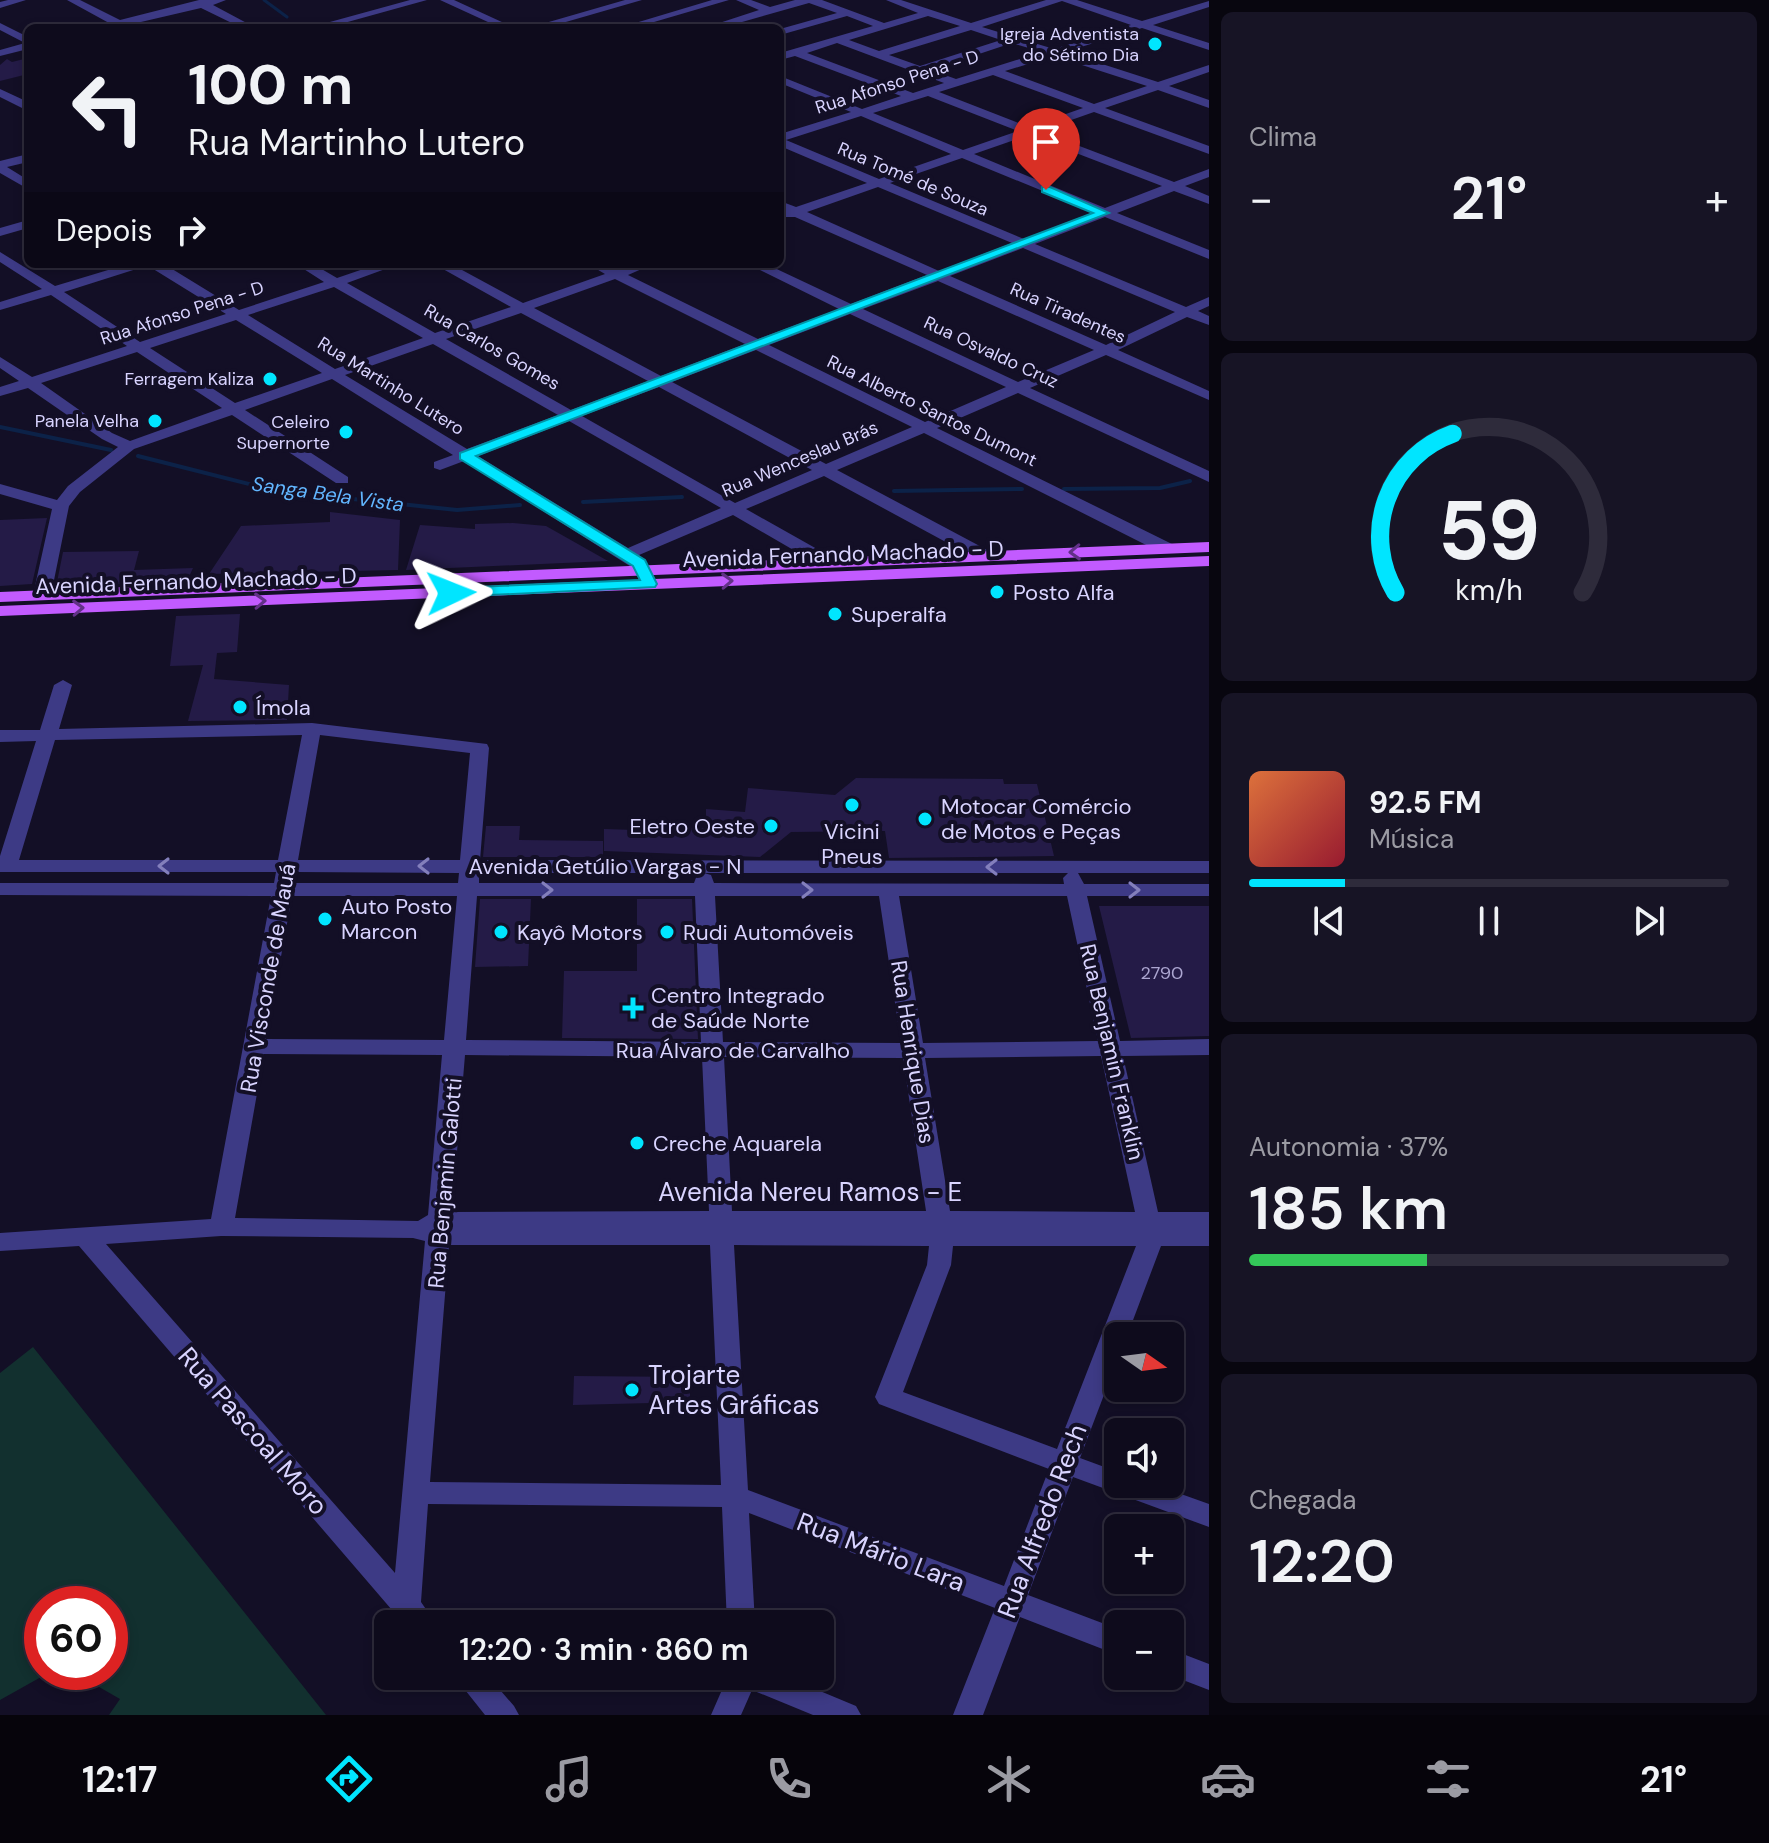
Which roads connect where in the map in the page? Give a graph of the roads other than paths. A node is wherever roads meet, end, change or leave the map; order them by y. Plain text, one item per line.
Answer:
1 (21, 0) edge
2 (72, 0) edge
3 (221, 0) edge
4 (422, 0) edge
5 (445, 0) edge
6 (637, 0) edge
7 (724, 0) edge
8 (741, 0) edge
9 (810, 0) edge
10 (1057, 0) edge
11 (1066, 0) edge
12 (1200, 0) edge
13 (901, 1) edge
14 (198, 2) edge
15 (1209, 3) edge
16 (0, 5) edge
17 (603, 9) junction
18 (770, 11) junction
19 (847, 13) junction
20 (928, 13) junction
21 (118, 24) edge
22 (128, 24) edge
23 (243, 24) edge
24 (329, 24) edge
25 (501, 24) edge
26 (548, 24) edge
27 (637, 24) edge
28 (648, 24) edge
29 (734, 24) edge
30 (976, 25) junction
31 (1141, 25) junction
32 (0, 26) edge
33 (884, 26) junction
34 (784, 31) edge
35 (838, 40) junction
36 (1011, 40) junction
37 (24, 41) edge
38 (24, 44) edge
39 (1209, 47) edge
40 (784, 48) edge
41 (796, 52) junction
42 (1057, 52) junction
43 (0, 53) edge
44 (878, 55) junction
45 (784, 56) edge
46 (1209, 68) edge
47 (920, 70) junction
48 (990, 70) junction
49 (784, 81) edge
50 (952, 82) junction
51 (1157, 85) junction
52 (926, 91) junction
53 (0, 92) edge
54 (911, 96) junction
55 (24, 103) edge
56 (24, 103) edge
57 (1209, 104) edge
58 (0, 106) edge
59 (1095, 108) junction
60 (859, 113) junction
61 (1030, 131) junction
62 (784, 139) edge
63 (784, 142) edge
64 (1209, 150) edge
65 (961, 155) junction
66 (24, 159) edge
67 (0, 166) edge
68 (1209, 173) edge
69 (24, 182) edge
70 (878, 183) junction
71 (1173, 186) junction
72 (1209, 200) edge
73 (784, 207) edge
74 (796, 212) junction
75 (1103, 213) junction
76 (784, 216) edge
77 (24, 225) edge
78 (0, 232) edge
79 (1021, 244) junction
80 (1209, 255) edge
81 (0, 256) edge
82 (129, 268) edge
83 (162, 268) edge
84 (311, 268) edge
85 (380, 268) edge
86 (448, 268) edge
87 (603, 268) edge
88 (634, 268) edge
89 (764, 268) edge
90 (616, 274) junction
91 (939, 275) junction
92 (337, 282) junction
93 (53, 290) junction
94 (1209, 301) edge
95 (0, 306) edge
96 (521, 307) junction
97 (851, 309) junction
98 (1187, 311) junction
99 (237, 314) junction
100 (1209, 321) edge
101 (434, 337) junction
102 (756, 345) junction
103 (137, 347) junction
104 (1106, 350) junction
105 (0, 361) edge
106 (331, 373) junction
107 (29, 382) junction
108 (659, 382) junction
109 (1019, 388) junction
110 (0, 392) edge
111 (1209, 396) edge
112 (229, 408) junction
113 (571, 415) junction
114 (922, 429) junction
115 (129, 446) junction
116 (465, 456) junction
117 (440, 465) dead end
118 (1204, 470) edge
119 (824, 471) junction
120 (342, 480) dead end
121 (0, 489) edge
122 (61, 506) junction
123 (734, 509) junction
124 (1209, 547) edge
125 (1166, 548) junction
126 (626, 555) junction
127 (985, 556) junction
128 (918, 559) junction
129 (1209, 561) edge
130 (827, 562) junction
131 (871, 575) junction
132 (647, 577) junction
133 (452, 585) junction
134 (0, 597) edge
135 (41, 602) junction
136 (0, 611) edge
137 (63, 685) dead end
138 (312, 729) junction
139 (0, 736) edge
140 (47, 736) junction
141 (3, 866) edge
142 (288, 866) junction
143 (470, 867) junction
144 (1070, 867) junction
145 (1209, 867) edge
146 (704, 878) junction
147 (0, 889) edge
148 (284, 889) junction
149 (469, 890) junction
150 (888, 890) junction
151 (1076, 890) junction
152 (1209, 890) edge
153 (257, 1046) junction
154 (1209, 1047) edge
155 (1110, 1048) junction
156 (456, 1049) junction
157 (712, 1050) junction
158 (913, 1051) junction
159 (1209, 1221) edge
160 (221, 1227) junction
161 (441, 1228) junction
162 (720, 1228) junction
163 (940, 1229) junction
164 (1150, 1229) junction
165 (86, 1237) junction
166 (1209, 1237) edge
167 (0, 1242) edge
168 (1063, 1462) junction
169 (1104, 1477) edge
170 (416, 1493) junction
171 (734, 1496) junction
172 (1160, 1498) edge
173 (1209, 1516) edge
174 (1011, 1601) junction
175 (410, 1610) edge
176 (414, 1610) edge
177 (740, 1610) edge
178 (1104, 1637) edge
179 (1184, 1667) edge
180 (1209, 1677) edge
181 (482, 1690) edge
182 (737, 1690) edge
183 (785, 1690) edge
184 (504, 1715) edge
185 (726, 1715) edge
186 (846, 1715) edge
187 (968, 1715) edge

1 - 16 street
2 - 21 street
3 - 14 street
4 - 24 street
5 - 25 street
6 - 17 street
7 - 28 street
8 - 18 street
9 - 18 street
9 - 19 street
10 - 30 street
11 - 31 street
12 - 15 street
13 - 20 street
13 - 30 street
14 - 22 street
14 - 23 street
15 - 31 street, Rua Afonso Pena - D
17 - 26 street
17 - 27 street
18 - 29 street
19 - 33 street
19 - 34 street
20 - 30 street
20 - 33 street
30 - 36 street
30 - 42 street
30 - 44 street
31 - 39 street
31 - 42 street, Rua Afonso Pena - D
32 - 37 street
33 - 35 street
35 - 41 street
35 - 44 street
36 - 42 street
36 - 47 street
38 - 43 street
40 - 41 street
41 - 45 street
41 - 54 street
42 - 48 street, Rua Afonso Pena - D
42 - 51 street
44 - 47 street
46 - 51 street
47 - 50 street
48 - 50 street, Rua Afonso Pena - D
48 - 59 street
49 - 60 street
50 - 52 street, Rua Afonso Pena - D
51 - 57 street
51 - 59 street
52 - 54 street, Rua Afonso Pena - D
52 - 61 street
53 - 55 street
54 - 60 street, Rua Afonso Pena - D
56 - 58 street
59 - 61 street
59 - 64 street
60 - 62 street, Rua Afonso Pena - D
60 - 65 street
61 - 65 street
61 - 71 street
63 - 70 street, Rua Tomé de Souza
65 - 70 street
65 - 75 street
66 - 67 street
67 - 69 street
68 - 71 street
70 - 74 street
70 - 79 street, Rua Tomé de Souza
71 - 72 street
71 - 75 street
73 - 74 street, Rua Tiradentes
74 - 76 street
74 - 91 street, Rua Tiradentes
75 - 79 street
75 - 80 street
77 - 78 street
79 - 91 street
79 - 98 street, Rua Tomé de Souza
81 - 93 street
82 - 93 street
83 - 99 street, Rua Martinho Lutero
84 - 92 street, Rua Carlos Gomes
85 - 92 street, Rua Afonso Pena - D
86 - 96 street
87 - 90 street, Rua Alberto Santos Dumont
88 - 90 street
89 - 97 street, Rua Osvaldo Cruz
90 - 96 street
90 - 102 street, Rua Alberto Santos Dumont
91 - 97 street
91 - 104 street, Rua Tiradentes
92 - 99 street, Rua Afonso Pena - D
92 - 101 street, Rua Carlos Gomes
93 - 95 street
93 - 103 street
94 - 98 street, Rua Wenceslau Brás
96 - 101 street
96 - 108 street
97 - 102 street
97 - 109 street, Rua Osvaldo Cruz
98 - 100 street, Rua Tomé de Souza
98 - 104 street, Rua Wenceslau Brás
99 - 103 street, Rua Afonso Pena - D
99 - 106 street, Rua Martinho Lutero
101 - 106 street
101 - 113 street, Rua Carlos Gomes
102 - 108 street
102 - 114 street, Rua Alberto Santos Dumont
103 - 107 street, Rua Afonso Pena - D
103 - 112 street
104 - 109 street, Rua Wenceslau Brás
104 - 111 street, Rua Tiradentes
105 - 107 street
106 - 112 street
106 - 116 street, Rua Martinho Lutero
107 - 110 street, Rua Afonso Pena - D
107 - 115 street
108 - 113 street
108 - 119 street
109 - 114 street, Rua Wenceslau Brás
109 - 118 street, Rua Osvaldo Cruz
112 - 115 street
112 - 120 street
113 - 116 street
113 - 123 street, Rua Carlos Gomes
114 - 119 street, Rua Wenceslau Brás
114 - 125 street, Rua Alberto Santos Dumont
115 - 122 street
116 - 117 street
116 - 126 street, Rua Martinho Lutero
119 - 123 street, Rua Wenceslau Brás
119 - 127 street
121 - 122 street
122 - 135 street
123 - 126 street, Rua Wenceslau Brás
123 - 130 street, Rua Carlos Gomes
124 - 125 main road, Avenida Fernando Machado - D
125 -> 127 main road, Avenida Fernando Machado - D
126 - 132 street, Rua Martinho Lutero
127 - 128 main road, Avenida Fernando Machado - D
128 - 130 main road, Avenida Fernando Machado - D
128 - 131 main road
129 - 131 main road, Avenida Fernando Machado - D
130 - 132 main road, Avenida Fernando Machado - D
132 -> 131 main road, Avenida Fernando Machado - D
132 - 133 main road, Avenida Fernando Machado - D
133 - 135 main road, Avenida Fernando Machado - D
135 -> 133 main road, Avenida Fernando Machado - D
134 - 135 main road, Avenida Fernando Machado - D
135 - 136 main road, Avenida Fernando Machado - D
137 - 140 street
138 - 140 street
138 - 142 street, Rua Visconde de Mauá
138 - 143 street, Rua Benjamin Galotti
139 - 140 street
140 - 141 street
142 -> 141 street, Avenida Getúlio Vargas - N
143 -> 142 street, Avenida Getúlio Vargas - N
142 - 148 street, Rua Visconde de Mauá
143 - 146 street, Avenida Getúlio Vargas - N
143 - 149 street, Rua Benjamin Galotti
144 - 145 street, Avenida Getúlio Vargas - N
144 -> 146 street, Avenida Getúlio Vargas - N
144 - 151 street, Rua Benjamin Franklin
149 -> 146 street, Avenida Getúlio Vargas - N
146 -> 150 street, Avenida Getúlio Vargas - N
146 - 157 street
147 - 148 street, Avenida Getúlio Vargas - N
148 - 149 street, Avenida Getúlio Vargas - N
148 - 153 street, Rua Visconde de Mauá
149 - 156 street, Rua Benjamin Galotti
150 - 151 street, Avenida Getúlio Vargas - N
150 - 158 street, Rua Henrique Dias
151 -> 152 street, Avenida Getúlio Vargas - N
151 - 155 street, Rua Benjamin Franklin
153 - 156 street, Rua Álvaro de Carvalho
153 - 160 street, Rua Visconde de Mauá
154 - 155 street, Rua Álvaro de Carvalho
155 - 158 street, Rua Álvaro de Carvalho
155 - 164 street, Rua Benjamin Franklin
156 - 157 street, Rua Álvaro de Carvalho
156 - 161 street, Rua Benjamin Galotti
157 - 158 street, Rua Álvaro de Carvalho
157 - 162 street
158 - 163 street, Rua Henrique Dias
159 - 164 street, Avenida Nereu Ramos - E
160 - 161 street, Avenida Nereu Ramos - E
160 - 165 street, Avenida Nereu Ramos - E
161 - 162 street, Avenida Nereu Ramos - E
161 - 170 street, Rua Benjamin Galotti
162 - 163 street, Avenida Nereu Ramos - E
162 - 171 street
163 - 164 street, Avenida Nereu Ramos - E
163 - 168 street, Rua Henrique Dias
164 - 166 street, Avenida Nereu Ramos - E
164 - 168 street, Rua Alfredo Rech
165 - 167 street, Avenida Nereu Ramos - E
165 - 175 street, Rua Pascoal Moro
168 - 169 street
168 - 174 street, Rua Alfredo Rech
170 - 171 street
170 - 176 street, Rua Benjamin Galotti
171 - 174 street, Rua Mário Lara
171 - 177 street
172 - 173 street
174 - 178 street, Rua Mário Lara
174 - 187 street, Rua Alfredo Rech
179 - 180 street
181 - 184 street
182 - 185 street
183 - 186 street

